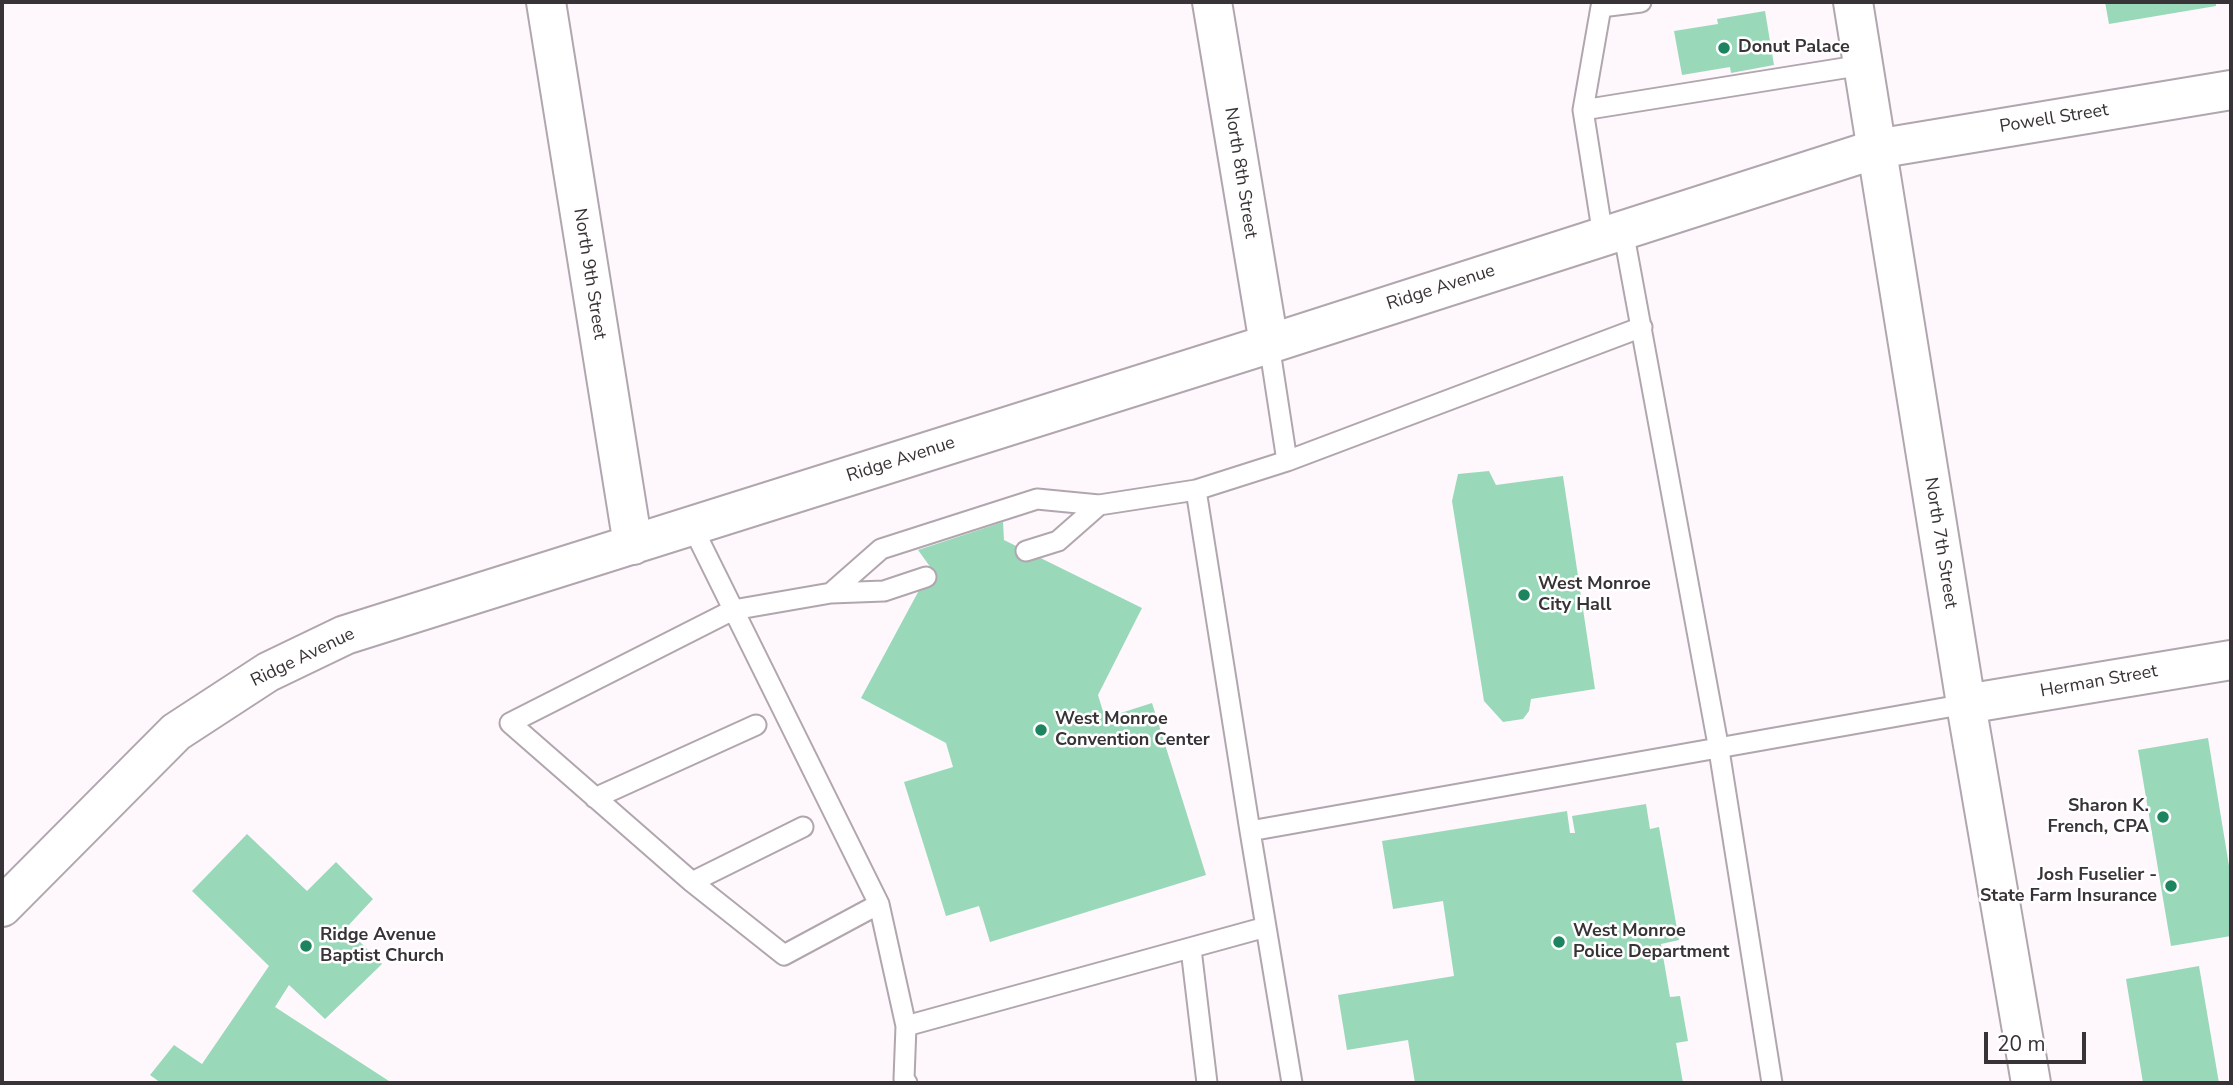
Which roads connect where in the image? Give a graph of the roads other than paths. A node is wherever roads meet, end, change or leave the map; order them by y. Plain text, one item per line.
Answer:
1 (546, 2) edge
2 (1212, 2) edge
3 (1642, 2) edge
4 (1853, 2) edge
5 (1863, 65) junction
6 (2231, 90) edge
7 (1583, 110) junction
8 (1876, 149) junction
9 (1613, 233) junction
10 (1642, 327) junction
11 (1269, 344) junction
12 (1287, 461) junction
13 (1196, 490) junction
14 (1099, 505) junction
15 (692, 526) junction
16 (633, 545) junction
17 (1026, 551) dead end
18 (926, 578) dead end
19 (831, 593) junction
20 (733, 610) junction
21 (2231, 660) edge
22 (1966, 704) junction
23 (756, 725) dead end
24 (1718, 750) junction
25 (595, 798) junction
26 (803, 827) dead end
27 (1250, 831) junction
28 (691, 882) junction
29 (880, 904) junction
30 (2, 907) edge
31 (1266, 927) junction
32 (1191, 949) junction
33 (906, 1026) junction
34 (907, 1083) edge
35 (1207, 1083) edge
36 (1292, 1083) edge
37 (1772, 1083) edge
38 (2031, 1083) edge

1 - 16 street, North 9th Street
2 - 11 street, North 8th Street
3 - 7 lane
4 - 5 street, North 7th Street
5 - 7 lane
5 - 8 street, North 7th Street
6 - 8 street, Powell Street
7 - 9 lane
8 - 9 street, Ridge Avenue
8 - 22 street, North 7th Street
9 - 10 lane
9 - 11 street, Ridge Avenue
10 - 12 lane
10 - 24 lane
11 - 12 lane
11 - 15 street, Ridge Avenue
12 - 13 lane
13 - 14 lane
13 - 27 lane
14 - 17 lane
14 - 19 lane
15 - 16 street, Ridge Avenue
15 - 20 lane
16 - 30 street, Ridge Avenue
18 - 19 lane
19 - 20 lane
20 - 25 lane
20 - 29 lane
21 - 22 street, Herman Street
22 - 24 lane
22 - 38 street, North 7th Street
23 - 25 lane
24 - 27 lane
24 - 37 lane
25 - 28 lane
26 - 28 lane
27 - 31 lane
28 - 29 lane
29 - 33 lane
31 - 32 lane
31 - 36 lane
32 - 33 lane
32 - 35 lane
33 - 34 lane

